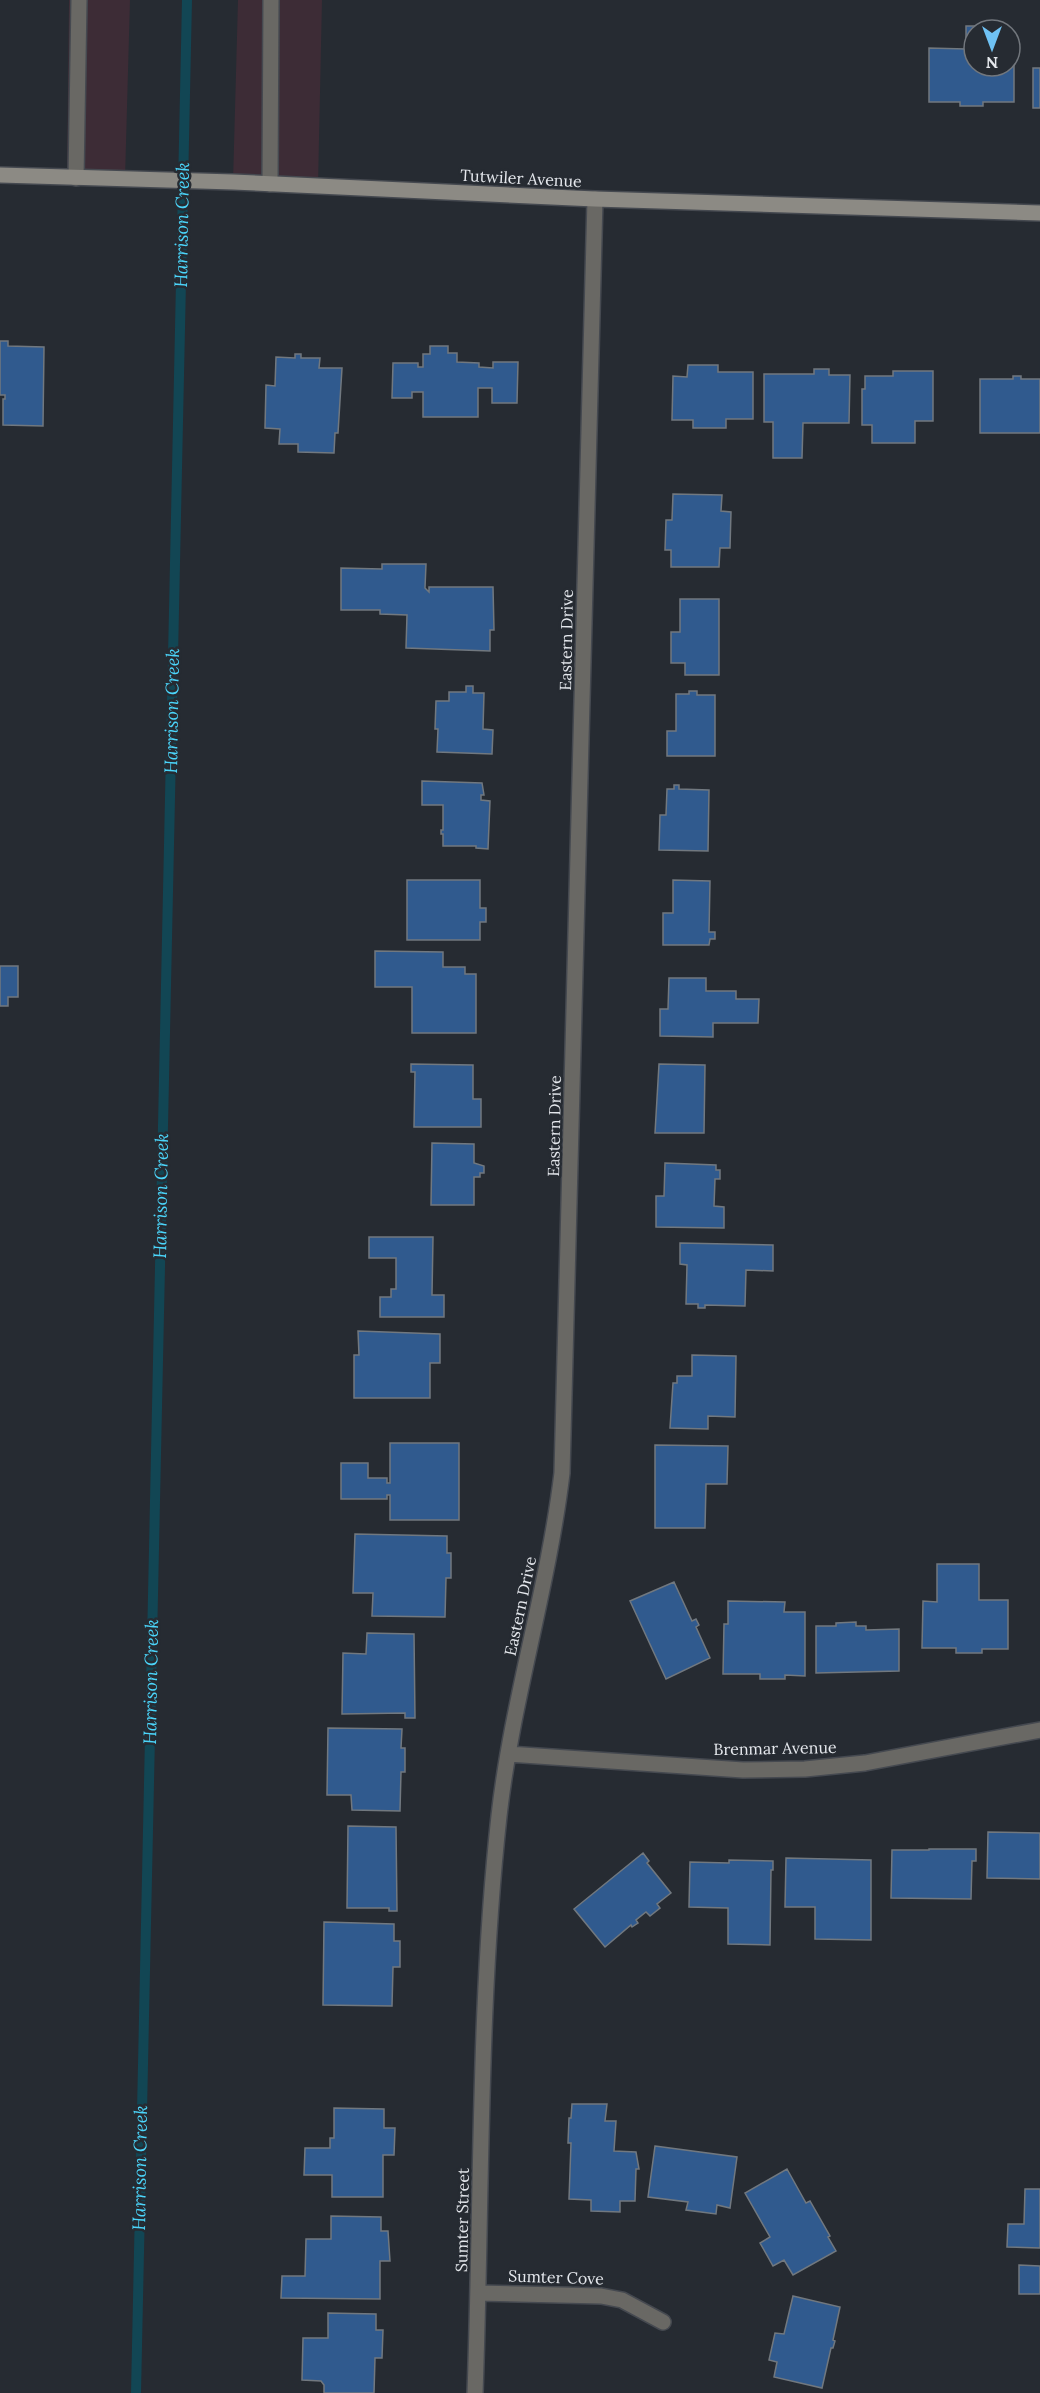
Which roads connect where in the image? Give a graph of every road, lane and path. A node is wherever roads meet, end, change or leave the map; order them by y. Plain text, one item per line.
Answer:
1 (79, 0) edge
2 (271, 0) edge
3 (0, 175) edge
4 (76, 178) junction
5 (270, 184) junction
6 (595, 199) junction
7 (1040, 213) edge
8 (1040, 1730) edge
9 (508, 1754) junction
10 (484, 2047) joint
11 (478, 2293) junction
12 (663, 2322) dead end
13 (475, 2393) edge

1 - 4 street
2 - 5 street
3 - 4 street, Tutwiler Avenue
4 - 5 street, Tutwiler Avenue
5 - 6 street, Tutwiler Avenue
6 - 7 street, Tutwiler Avenue
6 - 9 street, Eastern Drive
8 - 9 street, Brenmar Avenue
9 - 10 street, Eastern Drive
10 - 11 street, Sumter Street
11 - 12 street, Sumter Cove
11 - 13 street, Sumter Street

